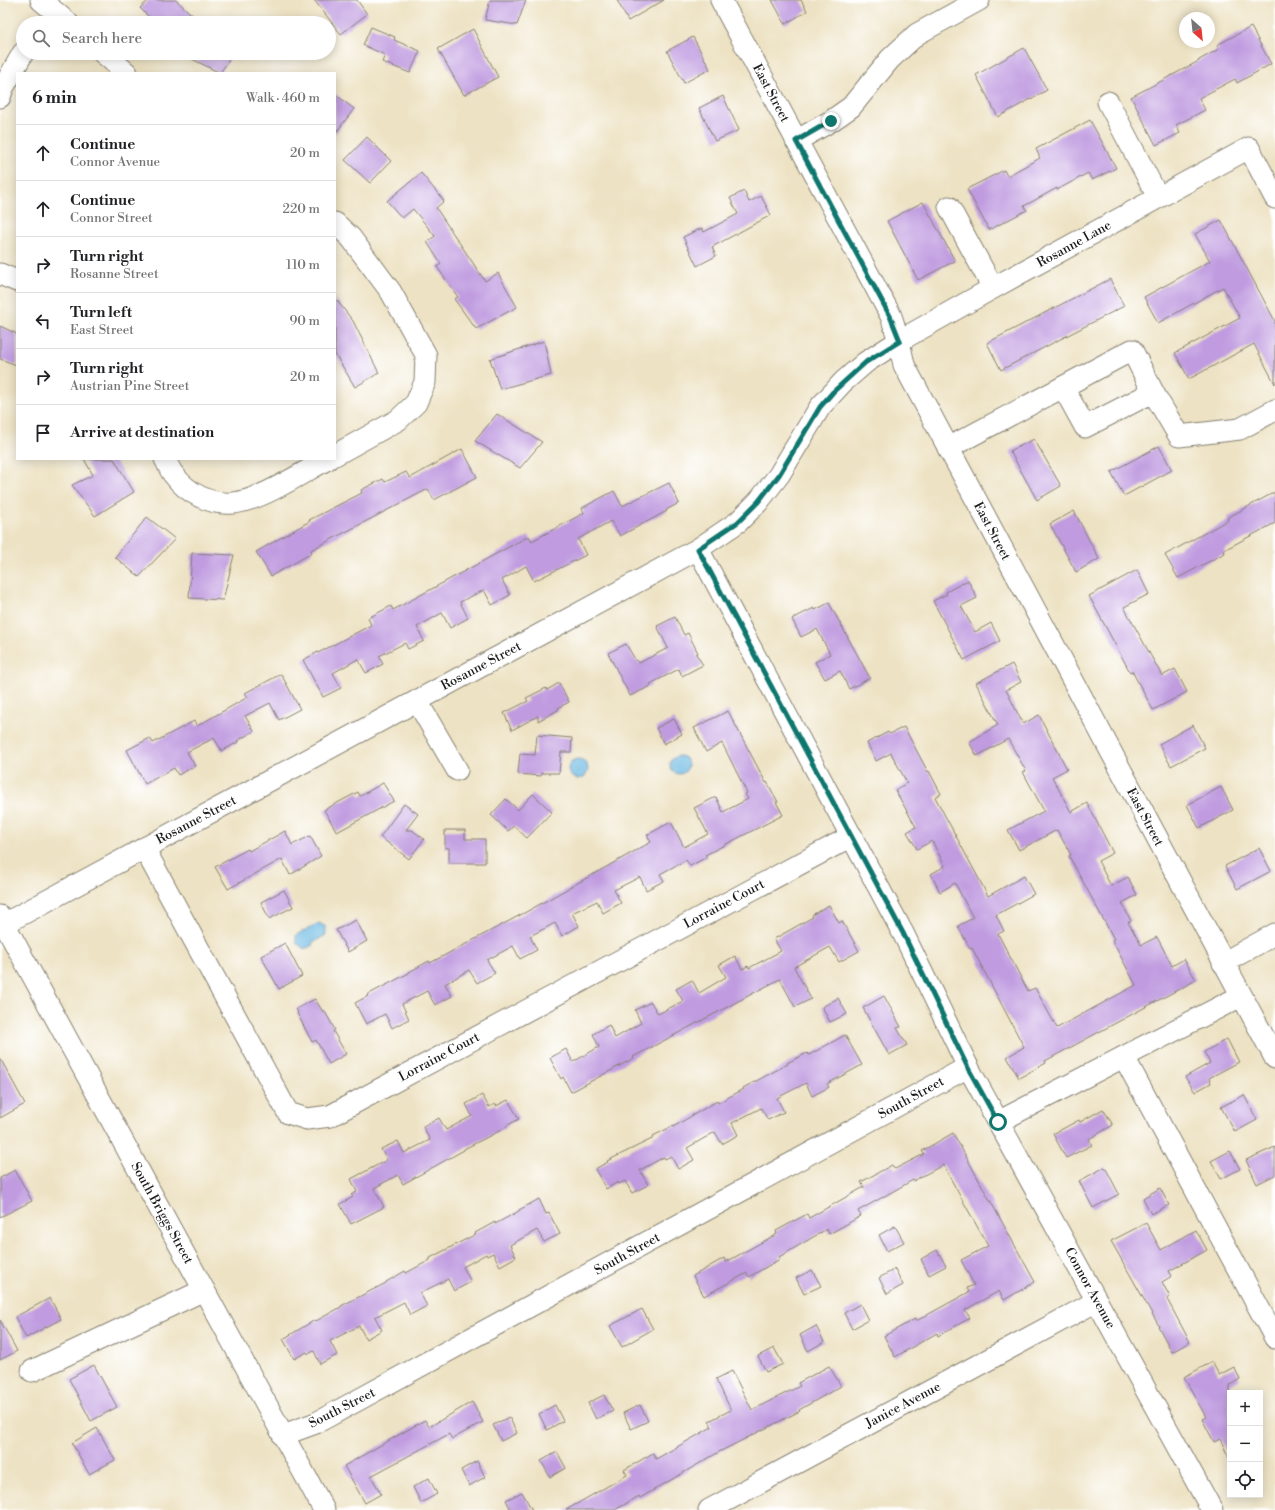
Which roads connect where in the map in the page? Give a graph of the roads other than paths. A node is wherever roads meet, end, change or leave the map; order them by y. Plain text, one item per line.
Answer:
1 (721, 0) edge
2 (979, 0) edge
3 (19, 60) edge
4 (111, 60) edge
5 (126, 72) edge
6 (0, 97) edge
7 (1108, 102) dead end
8 (796, 141) junction
9 (1158, 197) junction
10 (1275, 198) edge
11 (949, 207) dead end
12 (336, 224) edge
13 (0, 274) edge
14 (16, 282) edge
15 (993, 288) junction
16 (900, 341) junction
17 (1063, 387) junction
18 (1153, 392) junction
19 (1275, 410) edge
20 (948, 448) junction
21 (336, 454) edge
22 (166, 460) edge
23 (326, 460) edge
24 (698, 549) junction
25 (417, 701) junction
26 (457, 770) dead end
27 (852, 836) junction
28 (144, 848) junction
29 (2, 920) edge
30 (1275, 934) edge
31 (1223, 963) junction
32 (1241, 996) junction
33 (1124, 1057) junction
34 (1275, 1058) edge
35 (968, 1068) junction
36 (998, 1122) junction
37 (204, 1290) junction
38 (1097, 1301) junction
39 (1275, 1338) edge
40 (32, 1371) dead end
41 (283, 1435) junction
42 (324, 1510) edge
43 (709, 1510) edge
44 (1212, 1510) edge

1 - 8 street, East Street
2 - 8 street
3 - 6 street
4 - 5 street
7 - 9 street
8 - 16 street, East Street
9 - 10 street, Rosanne Lane
9 - 15 street, Rosanne Lane
11 - 15 street
12 - 21 street
13 - 14 street
15 - 16 street, Rosanne Lane
16 - 20 street, East Street
16 - 24 street, Rosanne Street
17 - 18 street
17 - 18 street
17 - 20 street
18 - 19 street
20 - 31 street, East Street
22 - 23 street
24 - 25 street, Rosanne Street
24 - 27 street, Connor Avenue
25 - 26 street
25 - 28 street, Rosanne Street
27 - 28 street, Lorraine Court
27 - 35 street, Connor Avenue
28 - 29 street, Rosanne Street
29 - 37 street, South Briggs Street
30 - 31 street
31 - 32 street, East Street
32 - 33 street
32 - 34 street, East Street
33 - 36 street
33 - 39 street
35 - 36 street, Connor Avenue
35 - 41 street, South Street
36 - 38 street, Connor Avenue
37 - 40 street
37 - 41 street, South Briggs Street
38 - 43 street, Janice Avenue
38 - 44 street, Connor Avenue
41 - 42 street, South Briggs Street

